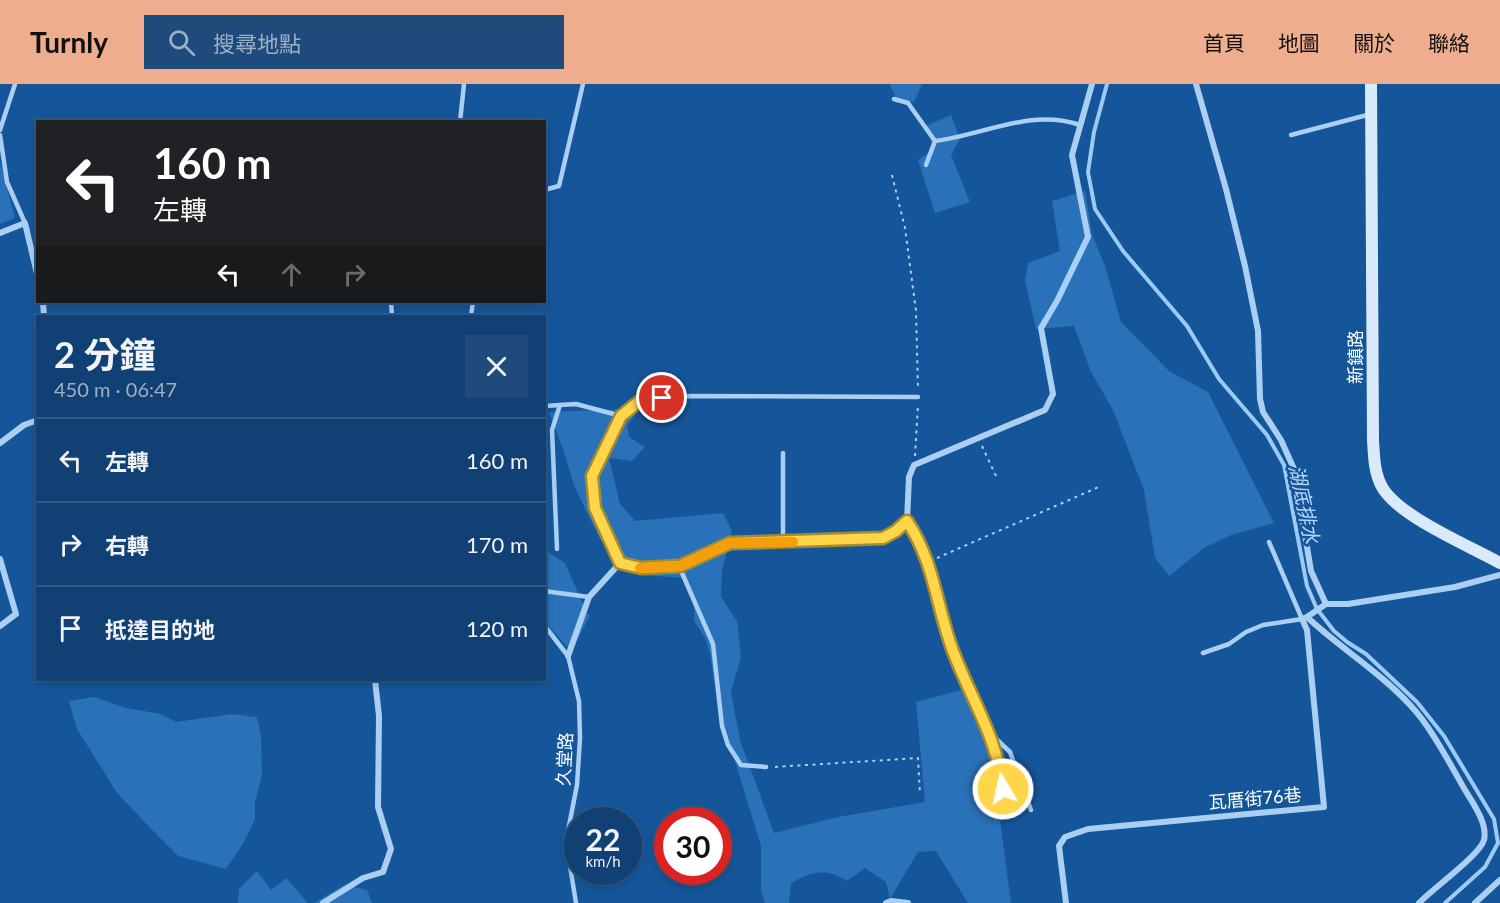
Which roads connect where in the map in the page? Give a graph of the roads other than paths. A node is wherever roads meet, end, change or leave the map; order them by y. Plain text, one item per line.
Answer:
1 (15, 84) edge
2 (464, 84) edge
3 (583, 84) edge
4 (1092, 84) edge
5 (1196, 84) edge
6 (1371, 84) edge
7 (894, 99) dead end
8 (1371, 114) junction
9 (460, 120) edge
10 (1080, 125) junction
11 (0, 133) edge
12 (1291, 135) dead end
13 (935, 141) junction
14 (926, 165) dead end
15 (546, 189) edge
16 (25, 223) junction
17 (0, 233) edge
18 (36, 270) edge
19 (918, 397) road end
20 (560, 405) junction
21 (546, 406) edge
22 (621, 416) junction
23 (36, 421) edge
24 (0, 443) edge
25 (783, 453) dead end
26 (907, 521) junction
27 (783, 542) junction
28 (1269, 542) dead end
29 (557, 549) dead end
30 (0, 559) edge
31 (620, 563) junction
32 (1500, 563) edge
33 (680, 566) junction
34 (1500, 575) edge
35 (546, 591) edge
36 (589, 597) junction
37 (1326, 604) junction
38 (1305, 618) junction
39 (0, 626) edge
40 (546, 628) edge
41 (1203, 652) dead end
42 (568, 656) junction
43 (375, 681) edge
44 (991, 734) junction
45 (766, 767) road end
46 (996, 805) dead end
47 (1030, 810) dead end
48 (1500, 880) edge
49 (323, 903) edge
50 (576, 903) edge
51 (886, 903) edge
52 (908, 903) edge
53 (1066, 903) edge
54 (1419, 903) edge
55 (1475, 903) edge

1 - 11 lane
2 - 9 lane
3 - 15 lane
4 - 10 street
5 - 37 street
6 - 8 street, 新鎮路
7 - 13 lane
8 - 12 lane
8 - 32 street, 新鎮路
10 - 13 lane
10 - 26 street
11 - 16 lane
13 - 14 lane
16 - 17 street
16 - 18 street
19 - 22 lane
20 - 21 lane
20 - 22 lane
20 - 29 lane
22 - 31 lane
23 - 24 street
25 - 27 lane
26 - 27 street
26 - 44 street
27 - 33 street
28 - 38 lane
30 - 39 street
31 - 33 street
31 - 36 street
33 - 45 lane
34 - 37 street
35 - 36 lane
36 - 42 street
37 - 38 street
38 - 41 lane
38 - 53 street, 瓦厝街76巷
38 - 54 street
40 - 42 lane, 久堂路
42 - 50 lane, 久堂路
43 - 49 street
44 - 46 street
44 - 47 lane
48 - 55 street
51 - 52 street

